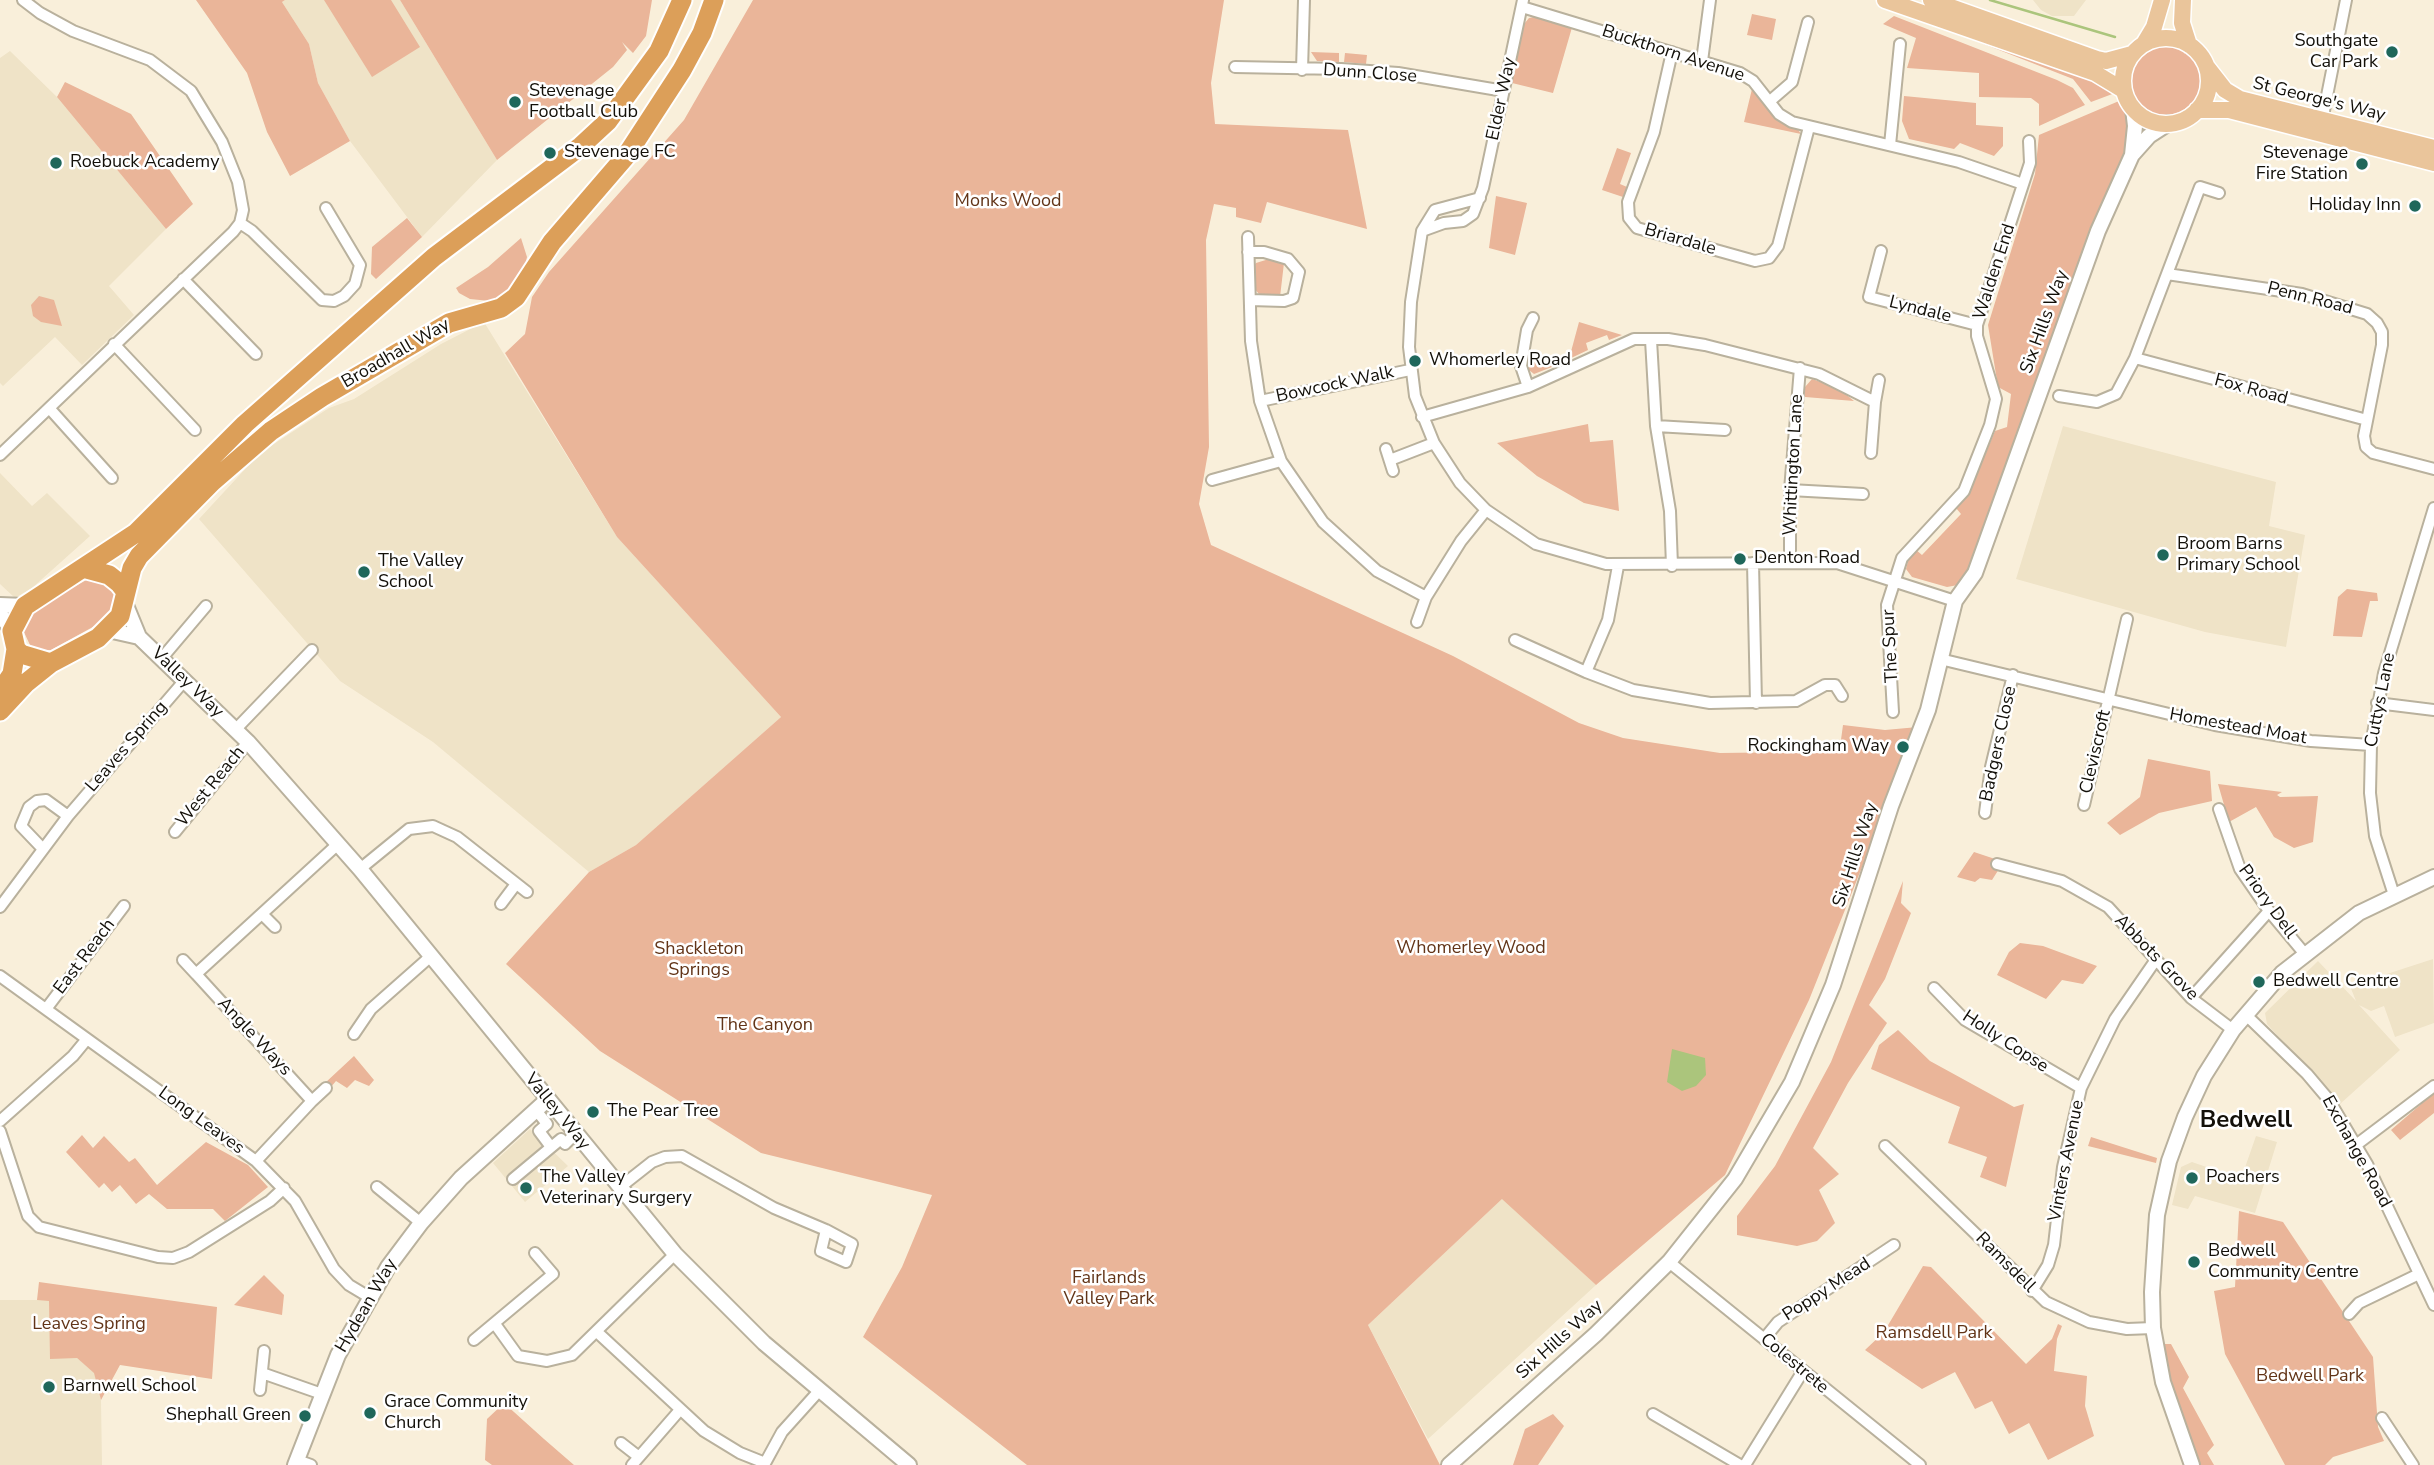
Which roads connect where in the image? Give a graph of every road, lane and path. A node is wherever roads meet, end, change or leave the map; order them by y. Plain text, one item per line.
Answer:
1 (23, 0) edge
2 (682, 0) edge
3 (713, 0) edge
4 (1304, 0) edge
5 (1710, 0) edge
6 (1885, 0) edge
7 (1931, 0) edge
8 (2162, 0) edge
9 (2183, 0) edge
10 (2346, 0) edge
11 (1522, 4) edge
12 (1808, 22) dead end
13 (2145, 42) junction
14 (1900, 44) dead end
15 (2189, 45) junction
16 (1672, 52) junction
17 (2132, 54) junction
18 (1702, 61) junction
19 (1235, 67) dead end
20 (2207, 67) junction
21 (1302, 70) junction
22 (2123, 90) junction
23 (1504, 91) junction
24 (1770, 101) junction
25 (2133, 109) junction
26 (2197, 110) junction
27 (2322, 121) junction
28 (2169, 123) junction
29 (1810, 127) junction
30 (2029, 141) dead end
31 (1890, 145) junction
32 (2434, 148) edge
33 (2132, 155) junction
34 (2434, 163) edge
35 (2023, 184) junction
36 (2219, 193) dead end
37 (1480, 198) junction
38 (326, 208) dead end
39 (240, 223) junction
40 (1422, 231) junction
41 (1248, 237) dead end
42 (1881, 251) dead end
43 (1248, 252) junction
44 (2167, 274) junction
45 (183, 279) junction
46 (1250, 300) junction
47 (1533, 318) dead end
48 (1977, 325) junction
49 (1651, 340) junction
50 (114, 344) junction
51 (256, 354) dead end
52 (2135, 358) junction
53 (1800, 368) junction
54 (1410, 370) junction
55 (1879, 380) dead end
56 (1528, 387) junction
57 (2059, 396) dead end
58 (1260, 401) junction
59 (1875, 402) junction
60 (50, 409) junction
61 (1422, 417) junction
62 (2367, 420) junction
63 (1656, 426) junction
64 (195, 430) dead end
65 (1725, 430) dead end
66 (1434, 443) junction
67 (1, 452) edge
68 (1871, 453) dead end
69 (1389, 460) dead end
70 (1280, 461) junction
71 (2434, 469) edge
72 (111, 478) dead end
73 (1212, 480) dead end
74 (1790, 490) junction
75 (1863, 494) dead end
76 (2434, 508) edge
77 (1486, 510) junction
78 (1790, 561) junction
79 (1753, 563) junction
80 (1618, 566) junction
81 (1672, 566) junction
82 (83, 568) junction
83 (1894, 580) junction
84 (1426, 597) junction
85 (125, 598) junction
86 (1955, 601) junction
87 (0, 605) edge
88 (24, 606) junction
89 (206, 606) dead end
90 (0, 614) edge
91 (2127, 620) dead end
92 (1417, 622) dead end
93 (108, 630) junction
94 (139, 637) junction
95 (14, 640) junction
96 (1515, 640) dead end
97 (312, 650) dead end
98 (162, 658) junction
99 (1940, 659) junction
100 (51, 663) junction
101 (1586, 672) junction
102 (2013, 675) junction
103 (185, 680) junction
104 (0, 692) edge
105 (1842, 696) dead end
106 (2108, 699) junction
107 (1756, 703) junction
108 (2377, 703) junction
109 (2434, 710) edge
110 (0, 711) edge
111 (1893, 712) dead end
112 (236, 729) junction
113 (248, 742) junction
114 (2371, 745) junction
115 (2084, 805) dead end
116 (2218, 809) dead end
117 (1984, 813) dead end
118 (68, 816) junction
119 (174, 832) dead end
120 (338, 844) junction
121 (43, 849) junction
122 (1997, 864) dead end
123 (360, 869) junction
124 (2434, 877) edge
125 (516, 884) junction
126 (527, 892) dead end
127 (2394, 895) junction
128 (501, 904) dead end
129 (124, 906) dead end
130 (0, 907) edge
131 (2269, 911) junction
132 (262, 914) junction
133 (275, 927) dead end
134 (2304, 953) junction
135 (431, 956) junction
136 (183, 960) dead end
137 (2155, 961) junction
138 (196, 974) junction
139 (0, 976) edge
140 (1934, 988) dead end
141 (2191, 998) junction
142 (46, 1009) junction
143 (2245, 1014) junction
144 (2233, 1030) junction
145 (354, 1034) dead end
146 (87, 1039) junction
147 (2434, 1086) edge
148 (326, 1088) dead end
149 (2081, 1088) junction
150 (312, 1101) junction
151 (542, 1105) junction
152 (0, 1121) edge
153 (0, 1130) edge
154 (575, 1135) junction
155 (2357, 1145) junction
156 (1885, 1146) dead end
157 (551, 1147) junction
158 (256, 1161) junction
159 (513, 1179) dead end
160 (284, 1188) junction
161 (377, 1188) dead end
162 (619, 1188) junction
163 (421, 1223) junction
164 (826, 1230) dead end
165 (1894, 1245) dead end
166 (536, 1253) dead end
167 (676, 1254) junction
168 (1669, 1262) junction
169 (2419, 1274) junction
170 (2032, 1291) junction
171 (369, 1297) junction
172 (2434, 1305) edge
173 (2349, 1314) dead end
174 (495, 1324) junction
175 (2153, 1328) junction
176 (597, 1332) junction
177 (1764, 1339) junction
178 (474, 1340) dead end
179 (264, 1351) dead end
180 (1803, 1371) junction
181 (262, 1373) junction
182 (260, 1390) dead end
183 (818, 1392) junction
184 (322, 1394) junction
185 (679, 1411) junction
186 (1653, 1414) dead end
187 (2382, 1418) dead end
188 (621, 1443) dead end
189 (636, 1461) edge
190 (301, 1463) edge
191 (765, 1464) edge
192 (909, 1465) edge
193 (1448, 1465) edge
194 (1742, 1465) edge
195 (1920, 1465) edge
196 (2192, 1465) edge
197 (2413, 1465) edge

1 - 39 street
2 - 82 highway, Broadhall Way
3 - 85 highway, Broadhall Way
4 - 21 street
5 - 18 street
6 - 22 main road
7 - 17 main road
8 - 13 main road
9 - 15 main road
10 - 27 street
11 - 16 street, Buckthorn Avenue
11 - 23 street, Elder Way
12 - 24 street
13 - 15 main road
13 - 17 main road
14 - 31 street
15 - 20 main road
16 - 18 street, Buckthorn Avenue
16 - 29 street, Briardale
17 - 22 main road
18 - 24 street, Buckthorn Avenue
19 - 21 street, Dunn Close
20 - 26 main road
20 - 27 main road, St George's Way
21 - 23 street, Dunn Close
22 - 25 main road
23 - 37 street, Elder Way
24 - 29 street, Buckthorn Avenue
25 - 28 main road
25 - 33 street, Six Hills Way
26 - 28 main road
26 - 34 main road, St George's Way
27 - 32 main road, St George's Way
28 - 33 street, Six Hills Way
29 - 31 street, Buckthorn Avenue
30 - 35 street, Walden End
31 - 35 street, Buckthorn Avenue
33 - 86 street, Six Hills Way
35 - 48 street, Walden End
36 - 44 street
37 - 40 street
37 - 40 street, Elder Way
38 - 39 street
39 - 45 street
40 - 54 street
41 - 43 street
42 - 48 street, Lyndale
43 - 46 street
43 - 46 street
44 - 52 street
44 - 62 street, Penn Road
45 - 50 street
45 - 51 street
46 - 58 street
47 - 56 street
48 - 83 street, Walden End
49 - 53 street
49 - 56 street
49 - 63 street
50 - 60 street
50 - 64 street
52 - 57 street
52 - 62 street, Fox Road
53 - 59 street
53 - 74 street, Whittington Lane
54 - 58 street, Bowcock Walk
54 - 61 street
55 - 59 street
56 - 61 street
58 - 70 street
59 - 68 street
60 - 67 street
60 - 72 street
61 - 66 street
62 - 71 street, Penn Road
63 - 65 street
63 - 81 street
66 - 69 street
66 - 77 street
70 - 73 street
70 - 84 street
74 - 75 street
74 - 78 street, Whittington Lane
76 - 108 street, Cuttys Lane
77 - 80 street
77 - 84 street
78 - 79 street
78 - 83 street
79 - 81 street
79 - 107 street
80 - 81 street
80 - 101 street
82 - 85 highway
82 - 88 highway, Broadhall Way
83 - 86 street
83 - 111 street, The Spur
84 - 92 street
85 - 93 highway, Broadhall Way
85 - 94 street, Valley Way
86 - 99 street, Six Hills Way
87 - 88 street
88 - 95 highway
89 - 98 street
90 - 95 street
91 - 106 street
93 - 94 street, Valley Way
93 - 100 highway
94 - 98 street, Valley Way
95 - 100 highway
95 - 104 highway
96 - 101 street
97 - 112 street, Valley Way
98 - 103 street, Valley Way
99 - 102 street, Homestead Moat
99 - 168 street, Six Hills Way
100 - 110 highway
101 - 107 street
102 - 106 street, Homestead Moat
102 - 117 street, Badgers Close
103 - 112 street, Valley Way
103 - 118 street, Leaves Spring
105 - 107 street
106 - 114 street, Homestead Moat
106 - 115 street, Cleviscroft
108 - 109 street
108 - 114 street, Cuttys Lane
112 - 113 street, Valley Way
113 - 119 street, West Reach
113 - 120 street, Valley Way
114 - 127 street, Cuttys Lane
116 - 131 street, Priory Dell
118 - 121 street, Leaves Spring
118 - 121 street
120 - 123 street, Valley Way
120 - 132 street
121 - 130 street, Leaves Spring
122 - 137 street, Abbots Grove
123 - 125 street
123 - 135 street, Valley Way
124 - 127 street
125 - 126 street
125 - 128 street
127 - 134 street
129 - 142 street, East Reach
131 - 134 street, Priory Dell
131 - 141 street
132 - 133 street
132 - 138 street
134 - 143 street
135 - 145 street
135 - 151 street, Valley Way
136 - 138 street, Angle Ways
137 - 141 street, Abbots Grove
137 - 149 street, Vinters Avenue
138 - 150 street, Angle Ways
139 - 142 street, Long Leaves
140 - 149 street, Holly Copse
141 - 144 street, Abbots Grove
142 - 146 street, Long Leaves
143 - 144 street
143 - 155 street, Exchange Road
144 - 175 street
146 - 152 street
146 - 158 street, Long Leaves
147 - 155 street
148 - 150 street
149 - 170 street, Vinters Avenue
150 - 158 street
151 - 154 street, Valley Way
151 - 157 street
151 - 163 street, Hydean Way
153 - 160 street
154 - 157 street
154 - 162 street, Valley Way
155 - 169 street, Exchange Road
156 - 170 street, Ramsdell
157 - 159 street
158 - 160 street, Long Leaves
160 - 171 street, Long Leaves
161 - 163 street
162 - 164 street
162 - 167 street, Valley Way
163 - 171 street, Hydean Way
165 - 177 street, Poppy Mead
166 - 174 street
167 - 176 street
167 - 183 street, Valley Way
168 - 177 street, Colestrete
168 - 193 street, Six Hills Way
169 - 172 street, Exchange Road
169 - 173 street
170 - 175 street, Ramsdell
171 - 184 street, Hydean Way
174 - 176 street
174 - 178 street
175 - 196 street
176 - 185 street
177 - 180 street, Colestrete
179 - 181 street
180 - 194 street
180 - 195 street, Colestrete
181 - 182 street
181 - 184 street
183 - 191 street
183 - 192 street, Valley Way
184 - 190 street, Hydean Way
185 - 189 street
185 - 191 street
186 - 194 street
187 - 197 street
188 - 189 street

